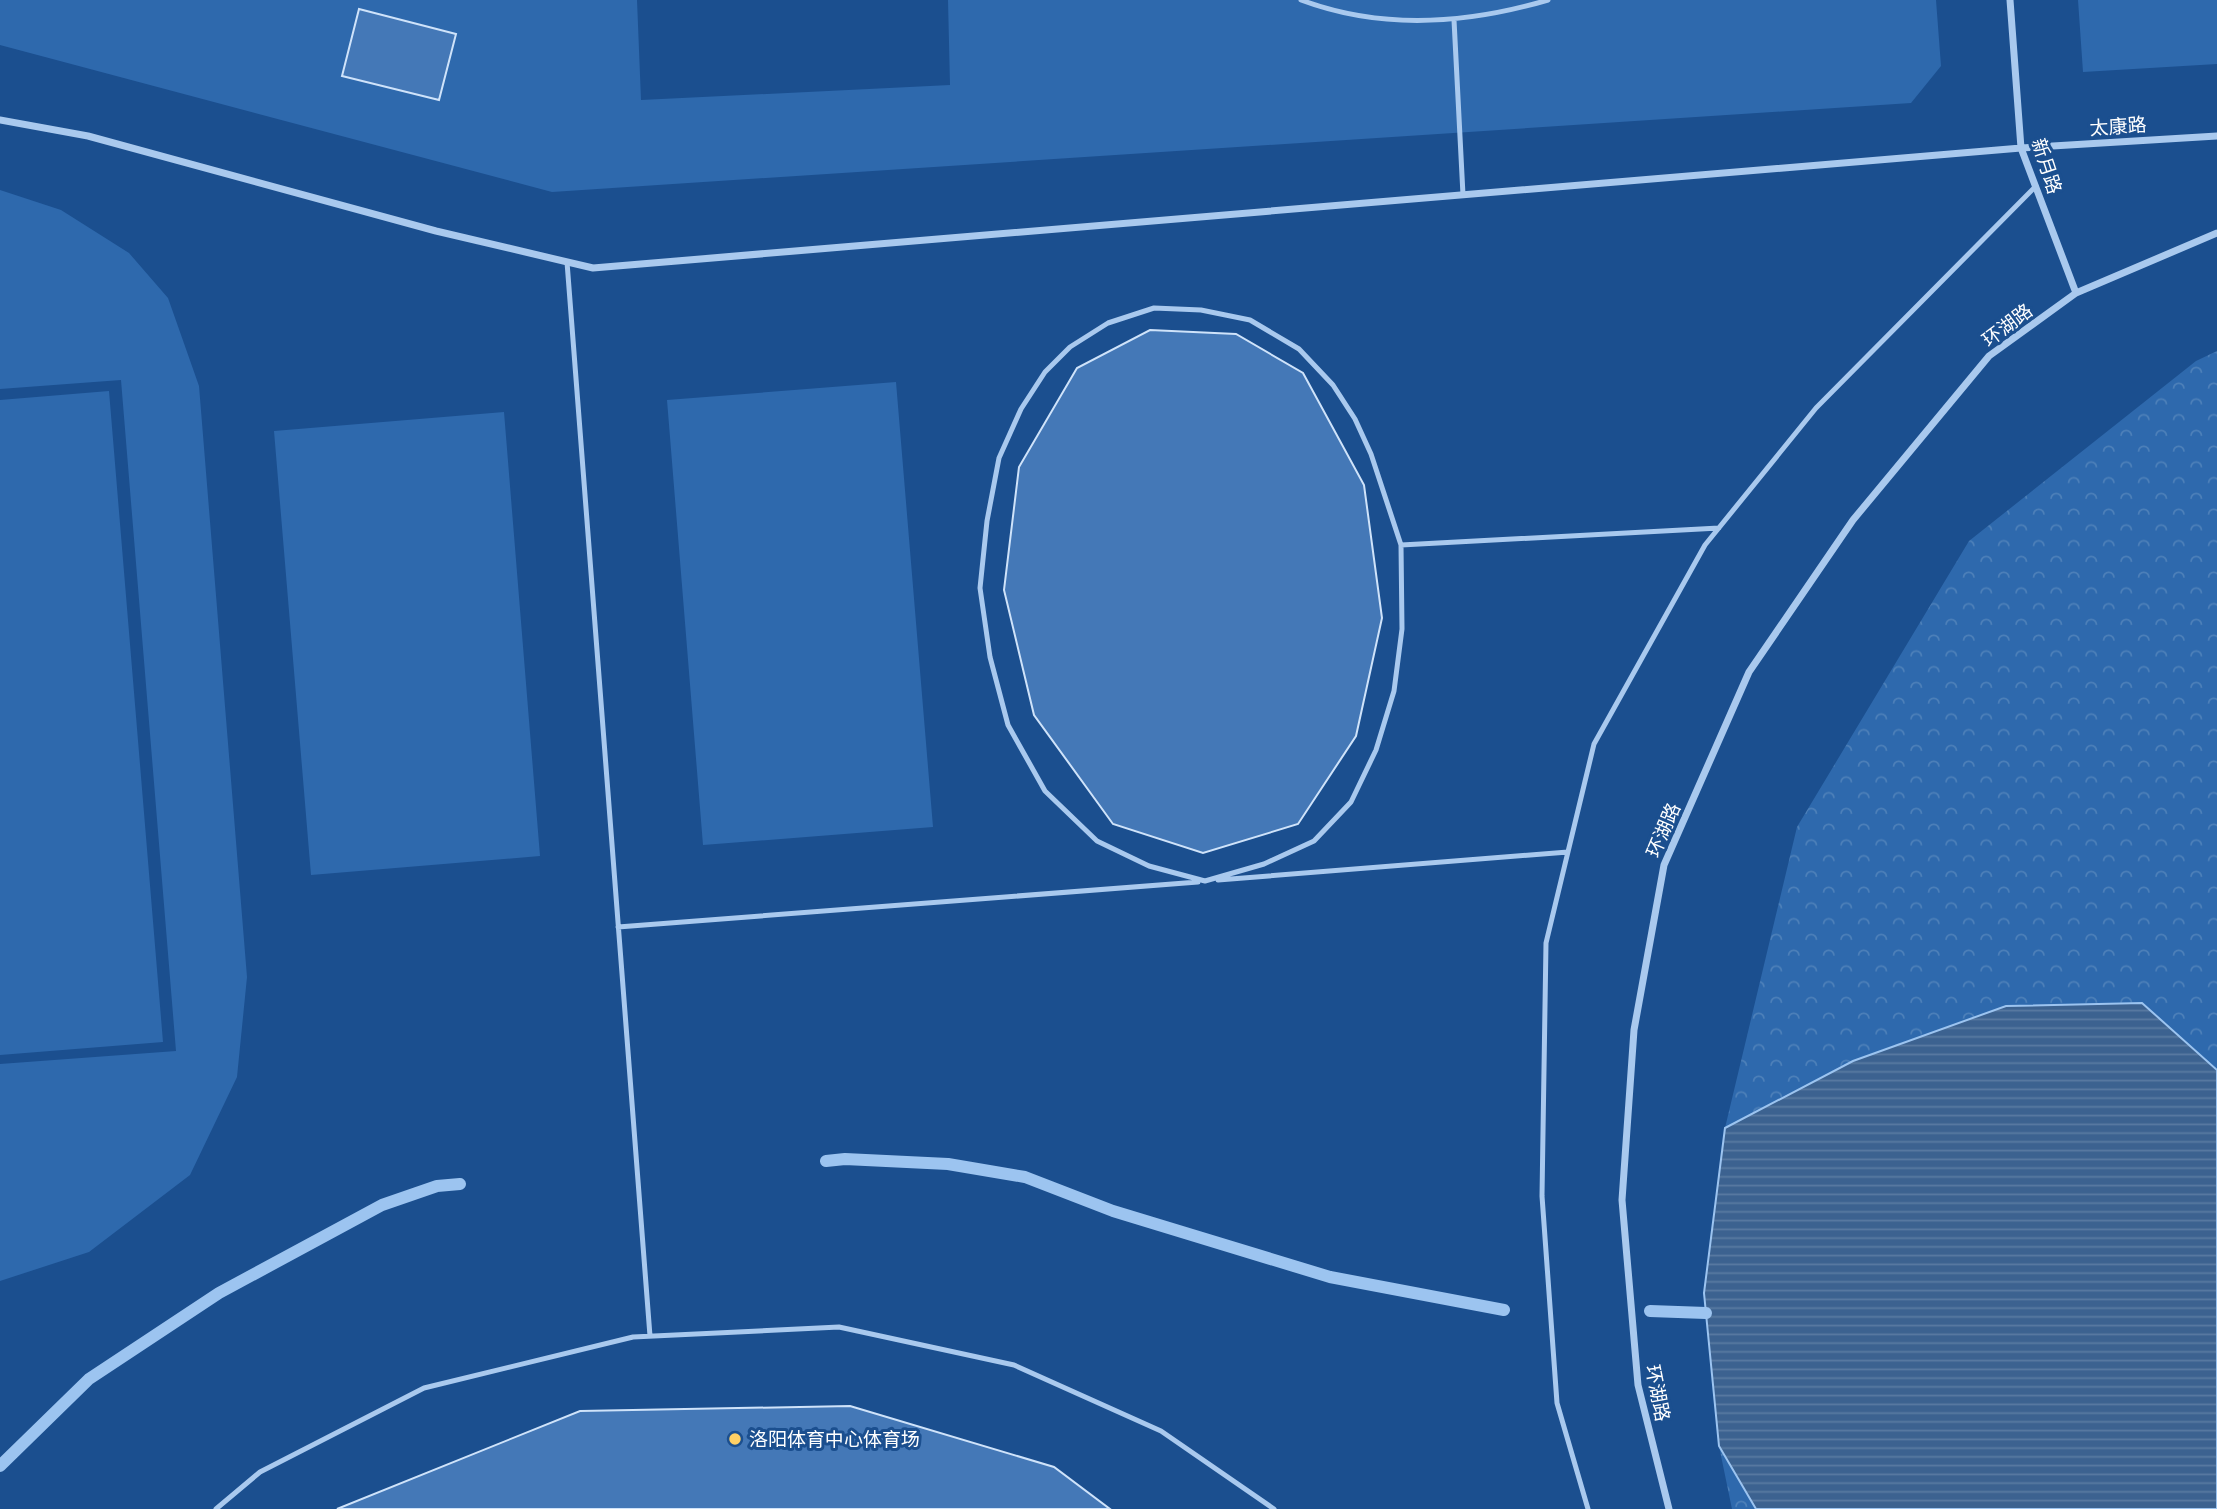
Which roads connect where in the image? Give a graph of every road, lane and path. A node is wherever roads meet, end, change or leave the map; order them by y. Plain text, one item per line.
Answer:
1 (1301, 0) edge
2 (1548, 0) edge
3 (2010, 0) edge
4 (1454, 20) junction
5 (0, 120) edge
6 (2217, 136) edge
7 (2021, 148) junction
8 (2036, 186) junction
9 (1463, 195) junction
10 (2217, 233) edge
11 (567, 262) junction
12 (2076, 293) junction
13 (1719, 528) junction
14 (1401, 545) junction
15 (1568, 852) junction
16 (1205, 881) junction
17 (618, 928) junction
18 (650, 1336) junction
19 (216, 1509) edge
20 (1275, 1509) edge
21 (1588, 1509) edge
22 (1669, 1509) edge

1 - 4 lane
2 - 4 lane
3 - 7 street, 新月路
4 - 9 lane
5 - 11 street, 太康路
6 - 7 street, 太康路
7 - 8 street, 新月路
7 - 9 street, 太康路
8 - 12 street, 新月路
8 - 13 lane
9 - 11 street, 太康路
10 - 12 street, 环湖路
11 - 17 lane
12 - 22 street, 环湖路
13 - 14 lane
13 - 15 lane
14 - 16 lane
14 - 16 lane
15 - 16 lane
15 - 21 lane
16 - 17 lane
17 - 18 lane
18 - 19 lane
18 - 20 lane

